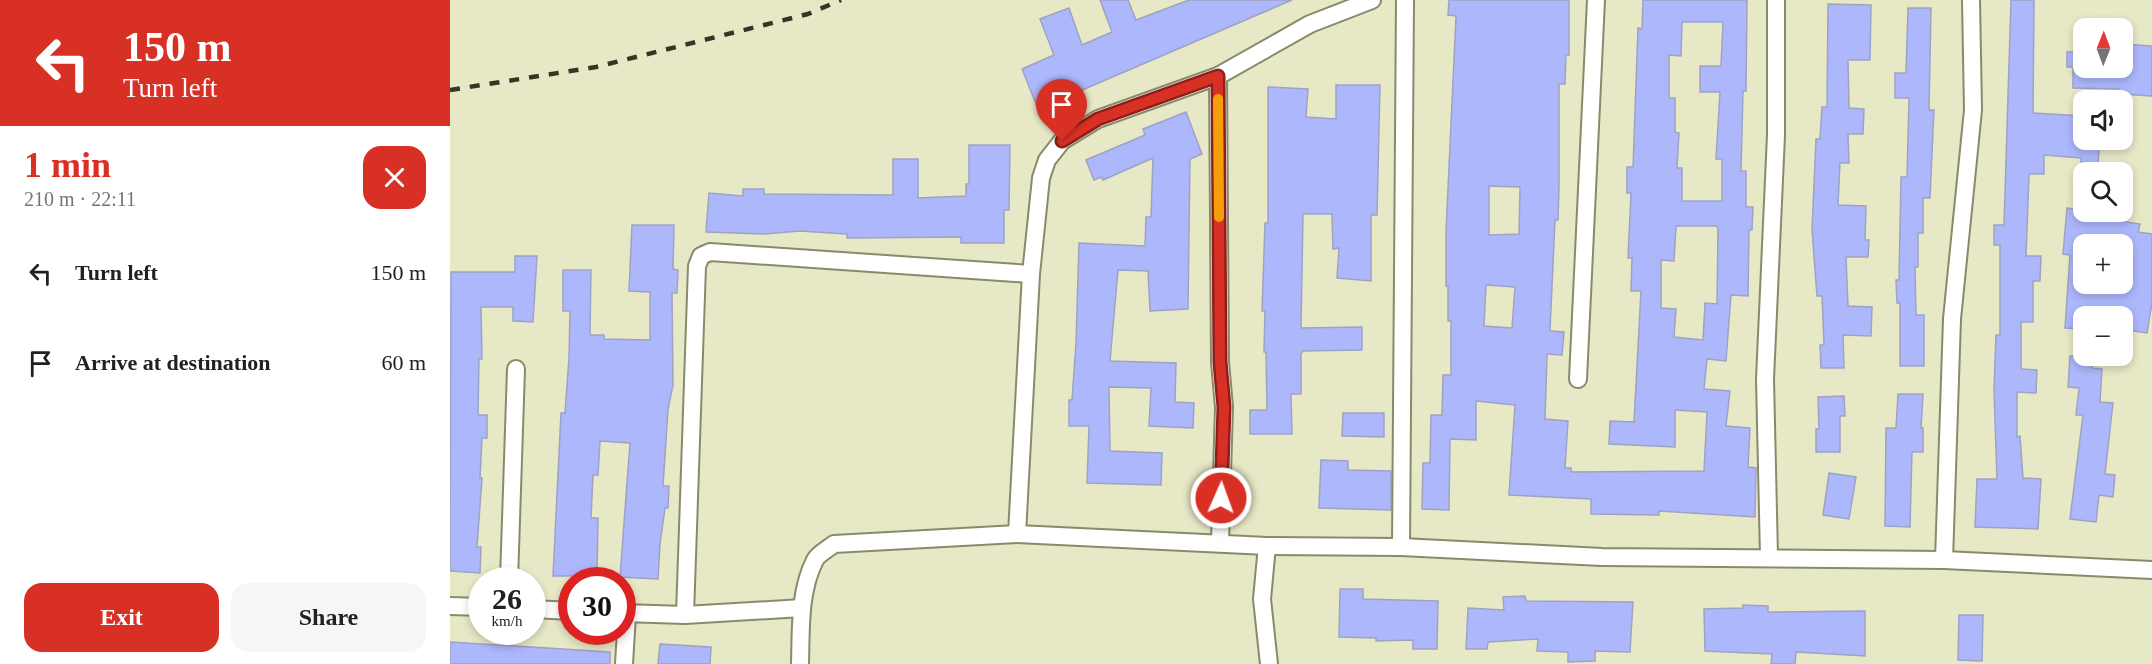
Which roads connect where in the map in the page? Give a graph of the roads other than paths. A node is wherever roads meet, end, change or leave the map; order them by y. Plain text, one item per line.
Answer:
1 (1372, 0) edge
2 (1406, 0) edge
3 (1596, 0) edge
4 (1776, 0) edge
5 (1971, 0) edge
6 (1218, 76) junction
7 (1031, 274) junction
8 (516, 369) dead end
9 (1578, 379) dead end
10 (1017, 534) junction
11 (1220, 543) junction
12 (1267, 546) junction
13 (1401, 547) junction
14 (1769, 557) junction
15 (1944, 560) junction
16 (509, 567) edge
17 (2152, 570) edge
18 (450, 606) edge
19 (468, 607) edge
20 (802, 609) junction
21 (636, 614) edge
22 (685, 615) junction
23 (624, 645) edge
24 (624, 664) edge
25 (800, 664) edge
26 (1269, 664) edge

1 - 6 street
2 - 13 street
3 - 9 street
4 - 14 street
5 - 15 street
6 - 7 street
6 - 11 street
7 - 10 street
7 - 22 street
8 - 16 street
10 - 11 street
10 - 20 street
11 - 12 street
12 - 13 street
12 - 26 street
13 - 14 street
14 - 15 street
15 - 17 street
18 - 19 street
20 - 22 street
20 - 25 street
21 - 22 street
23 - 24 street

